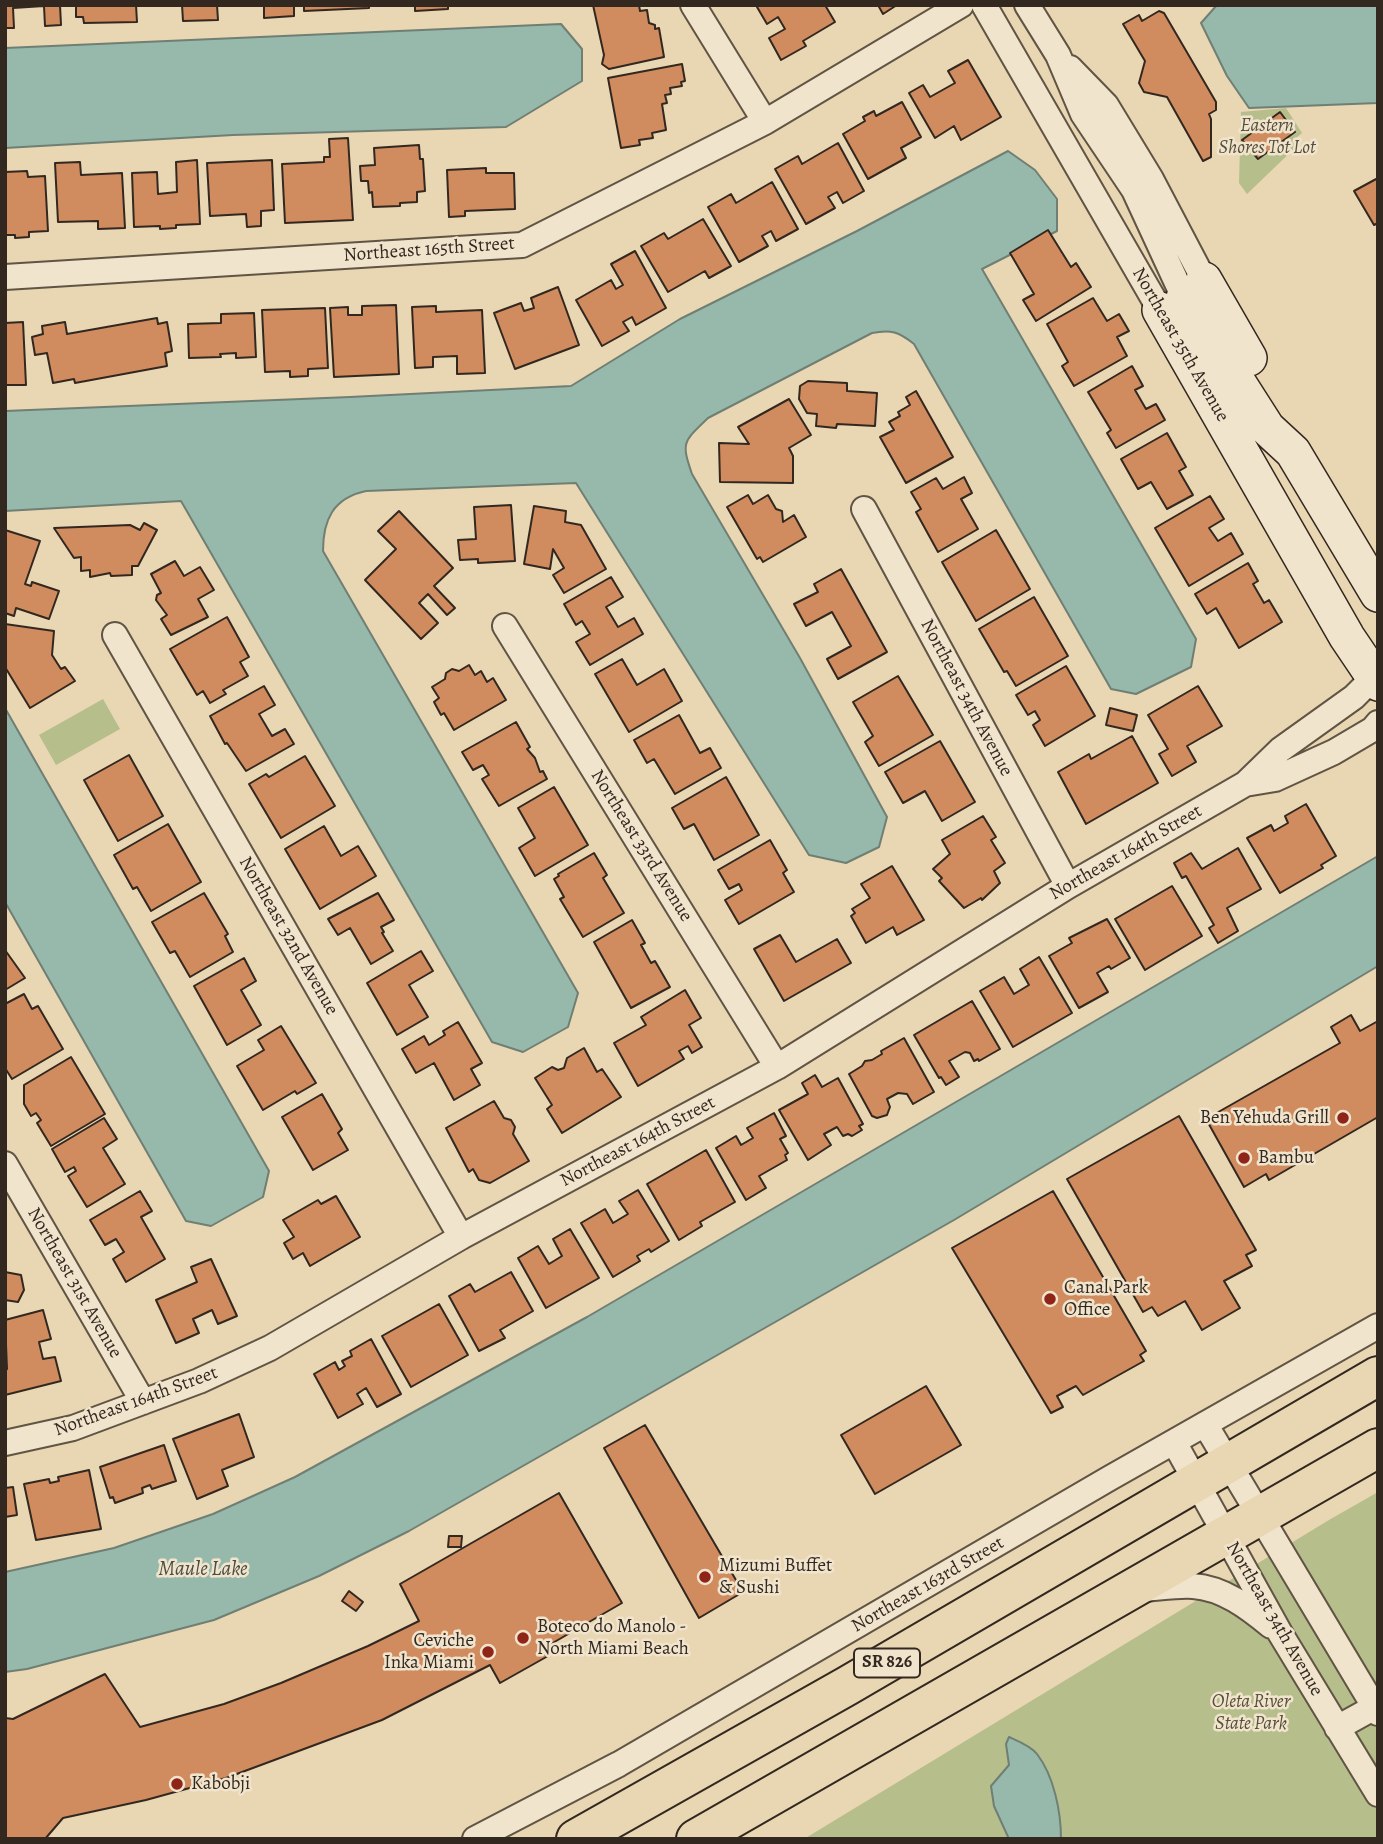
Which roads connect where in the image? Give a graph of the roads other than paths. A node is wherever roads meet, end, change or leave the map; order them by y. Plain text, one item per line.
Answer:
1 (694, 5) edge
2 (961, 5) edge
3 (984, 5) edge
4 (1027, 5) edge
5 (1059, 58) junction
6 (765, 122) junction
7 (5, 276) edge
8 (1183, 296) junction
9 (864, 509) dead end
10 (1378, 594) edge
11 (505, 626) dead end
12 (115, 635) dead end
13 (1376, 678) edge
14 (1378, 723) edge
15 (1245, 784) junction
16 (1068, 886) junction
17 (777, 1067) junction
18 (5, 1164) edge
19 (461, 1237) junction
20 (1378, 1326) edge
21 (1378, 1376) edge
22 (143, 1402) junction
23 (1205, 1424) junction
24 (1174, 1442) junction
25 (5, 1443) edge
26 (1378, 1448) edge
27 (1212, 1472) junction
28 (1260, 1516) junction
29 (1225, 1536) junction
30 (1132, 1589) junction
31 (1280, 1633) junction
32 (1376, 1710) edge
33 (1337, 1728) junction
34 (1378, 1794) edge
35 (475, 1839) edge
36 (576, 1839) edge
37 (696, 1839) edge

1 - 6 street
2 - 6 street, Northeast 165th Street
3 - 8 street, Northeast 35th Avenue
4 - 5 street, Northeast 35th Avenue
5 - 8 street, Northeast 35th Avenue
5 - 8 street, Northeast 35th Avenue
6 - 7 street, Northeast 165th Street
8 - 10 street, Northeast 35th Avenue
8 - 13 street, Northeast 35th Avenue
9 - 16 street, Northeast 34th Avenue
11 - 17 street, Northeast 33rd Avenue
12 - 19 street, Northeast 32nd Avenue
13 - 15 street, Northeast 164th Street
14 - 15 street, Northeast 164th Street
15 - 16 street, Northeast 164th Street
16 - 17 street, Northeast 164th Street
17 - 19 street, Northeast 164th Street
18 - 22 street, Northeast 31st Avenue
19 - 22 street, Northeast 164th Street
20 - 23 street, Northeast 163rd Street
21 - 27 main road, SR 826
22 - 25 street, Northeast 164th Street
23 - 24 street, Northeast 163rd Street
23 - 27 street, Northeast 34th Avenue
24 - 27 street, Northeast 34th Avenue
24 - 35 street, Northeast 163rd Street
26 - 28 main road, SR 826
27 - 28 street, Northeast 34th Avenue
27 - 29 street, Northeast 34th Avenue
27 - 36 main road, SR 826
28 - 29 main road, SR 826
28 - 32 street, Northeast 34th Avenue
29 - 30 main road, SR 826
29 - 31 street, Northeast 34th Avenue
30 - 31 street
30 - 37 main road, SR 826
31 - 33 street, Northeast 34th Avenue
32 - 33 street
33 - 34 street, Northeast 34th Avenue

